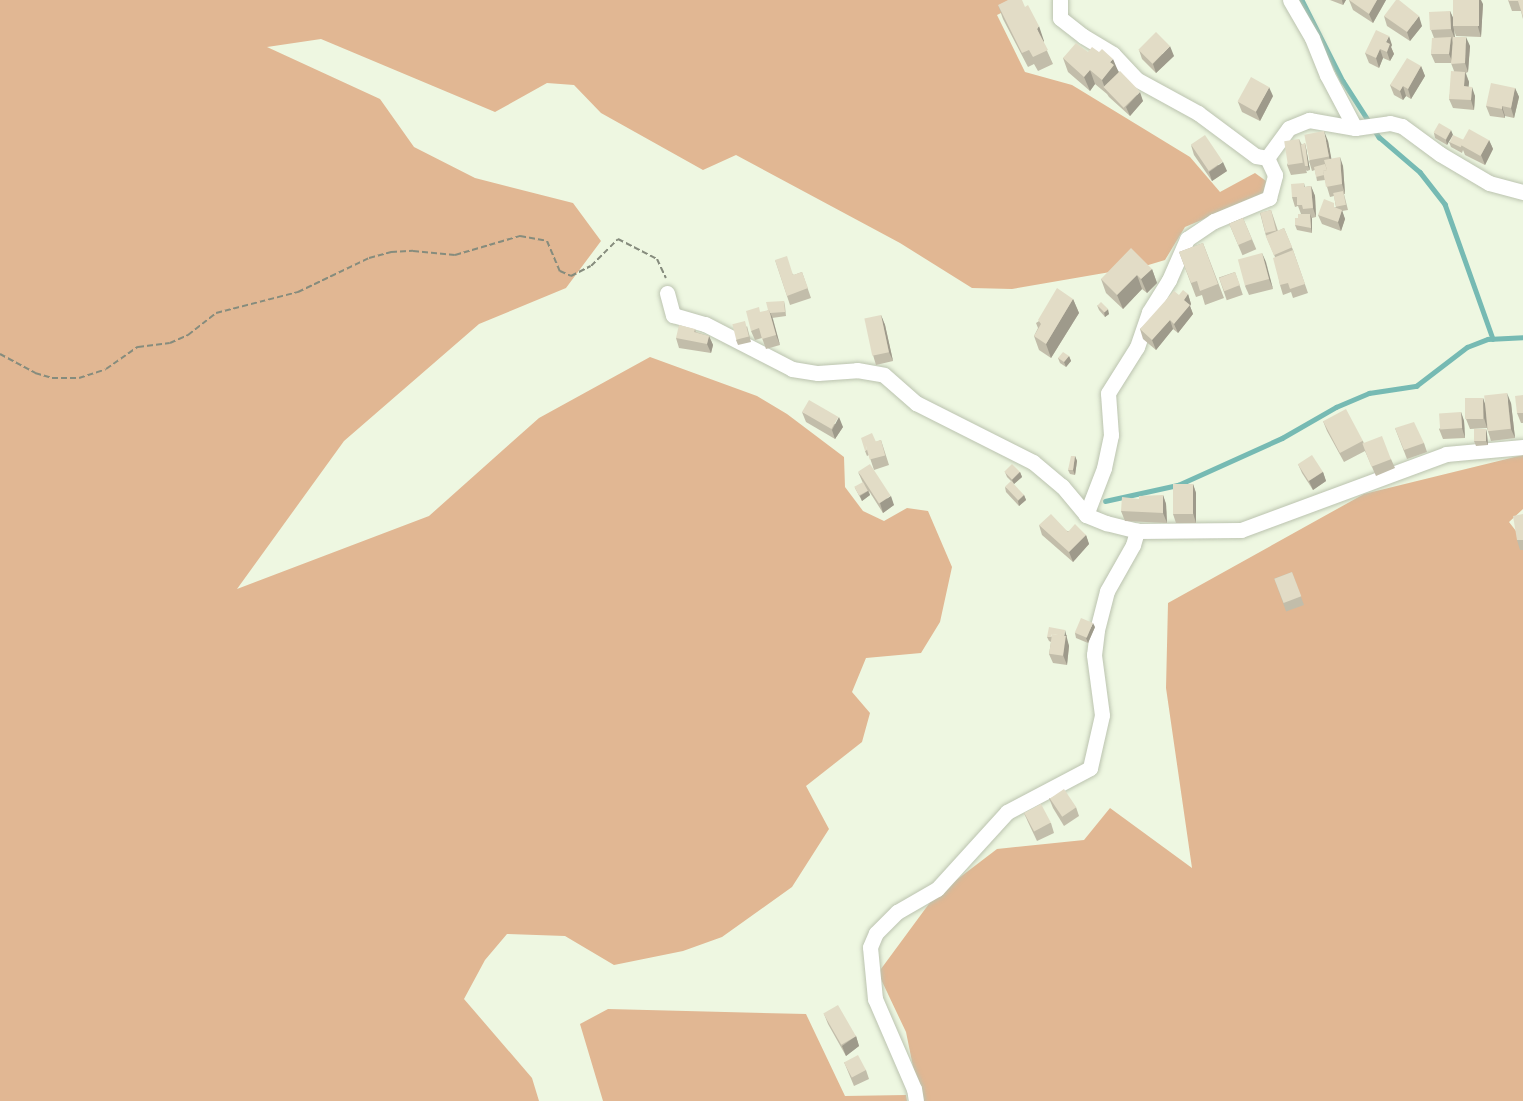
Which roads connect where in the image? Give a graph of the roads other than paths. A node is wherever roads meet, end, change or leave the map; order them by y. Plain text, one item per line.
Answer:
1 (1060, 0) edge
2 (1290, 0) edge
3 (1366, 126) junction
4 (1267, 158) junction
5 (1523, 192) edge
6 (667, 293) road end
7 (1523, 447) edge
8 (1086, 515) junction
9 (1137, 531) junction
10 (916, 1101) edge

1 - 4 street
2 - 3 street
3 - 4 street
3 - 5 street
4 - 8 street
6 - 8 street
7 - 9 street
8 - 9 street
9 - 10 street

